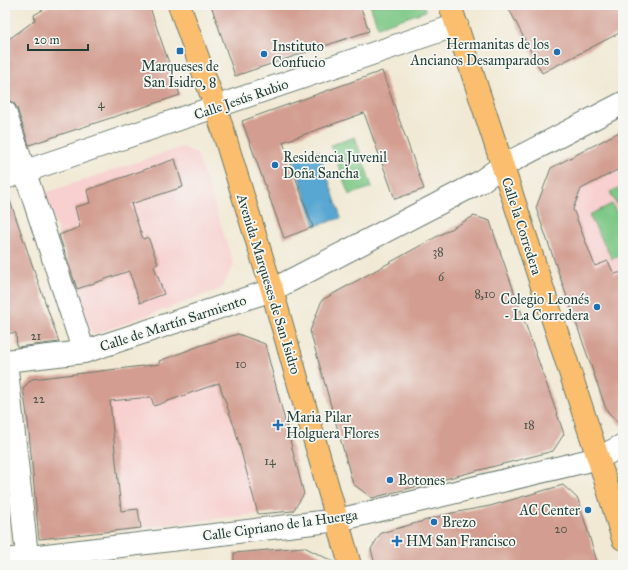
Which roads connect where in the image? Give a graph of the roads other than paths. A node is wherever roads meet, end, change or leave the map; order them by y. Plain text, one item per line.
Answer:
1 (180, 5) edge
2 (450, 5) edge
3 (457, 25) junction
4 (623, 103) edge
5 (216, 108) junction
6 (5, 112) edge
7 (502, 166) junction
8 (15, 176) edge
9 (272, 290) junction
10 (84, 352) junction
11 (5, 361) edge
12 (623, 444) edge
13 (599, 458) junction
14 (338, 520) junction
15 (623, 539) edge
16 (5, 560) edge
17 (28, 561) edge
18 (350, 565) edge

1 - 5 main road, Avenida Marqueses de San Isidro
2 - 3 main road, Calle la Corredera
3 - 5 street, Calle Jesús Rubio
3 - 7 main road, Calle la Corredera
4 - 7 street, Calle de Martín Sarmiento
5 - 8 street, Calle Jesús Rubio
5 - 9 main road, Avenida Marqueses de San Isidro
6 - 8 street
7 - 9 street, Calle de Martín Sarmiento
7 - 13 main road, Calle la Corredera
8 - 10 street
9 - 10 street, Calle de Martín Sarmiento
9 - 14 main road, Avenida Marqueses de San Isidro
10 - 11 street, Calle de Martín Sarmiento
11 - 17 street
12 - 13 street, Calle Cipriano de la Huerga
13 - 14 street, Calle Cipriano de la Huerga
13 - 15 main road, Calle la Corredera
14 - 17 street, Calle Cipriano de la Huerga
14 - 18 main road, Avenida Marqueses de San Isidro
16 - 17 street, Calle Cipriano de la Huerga

